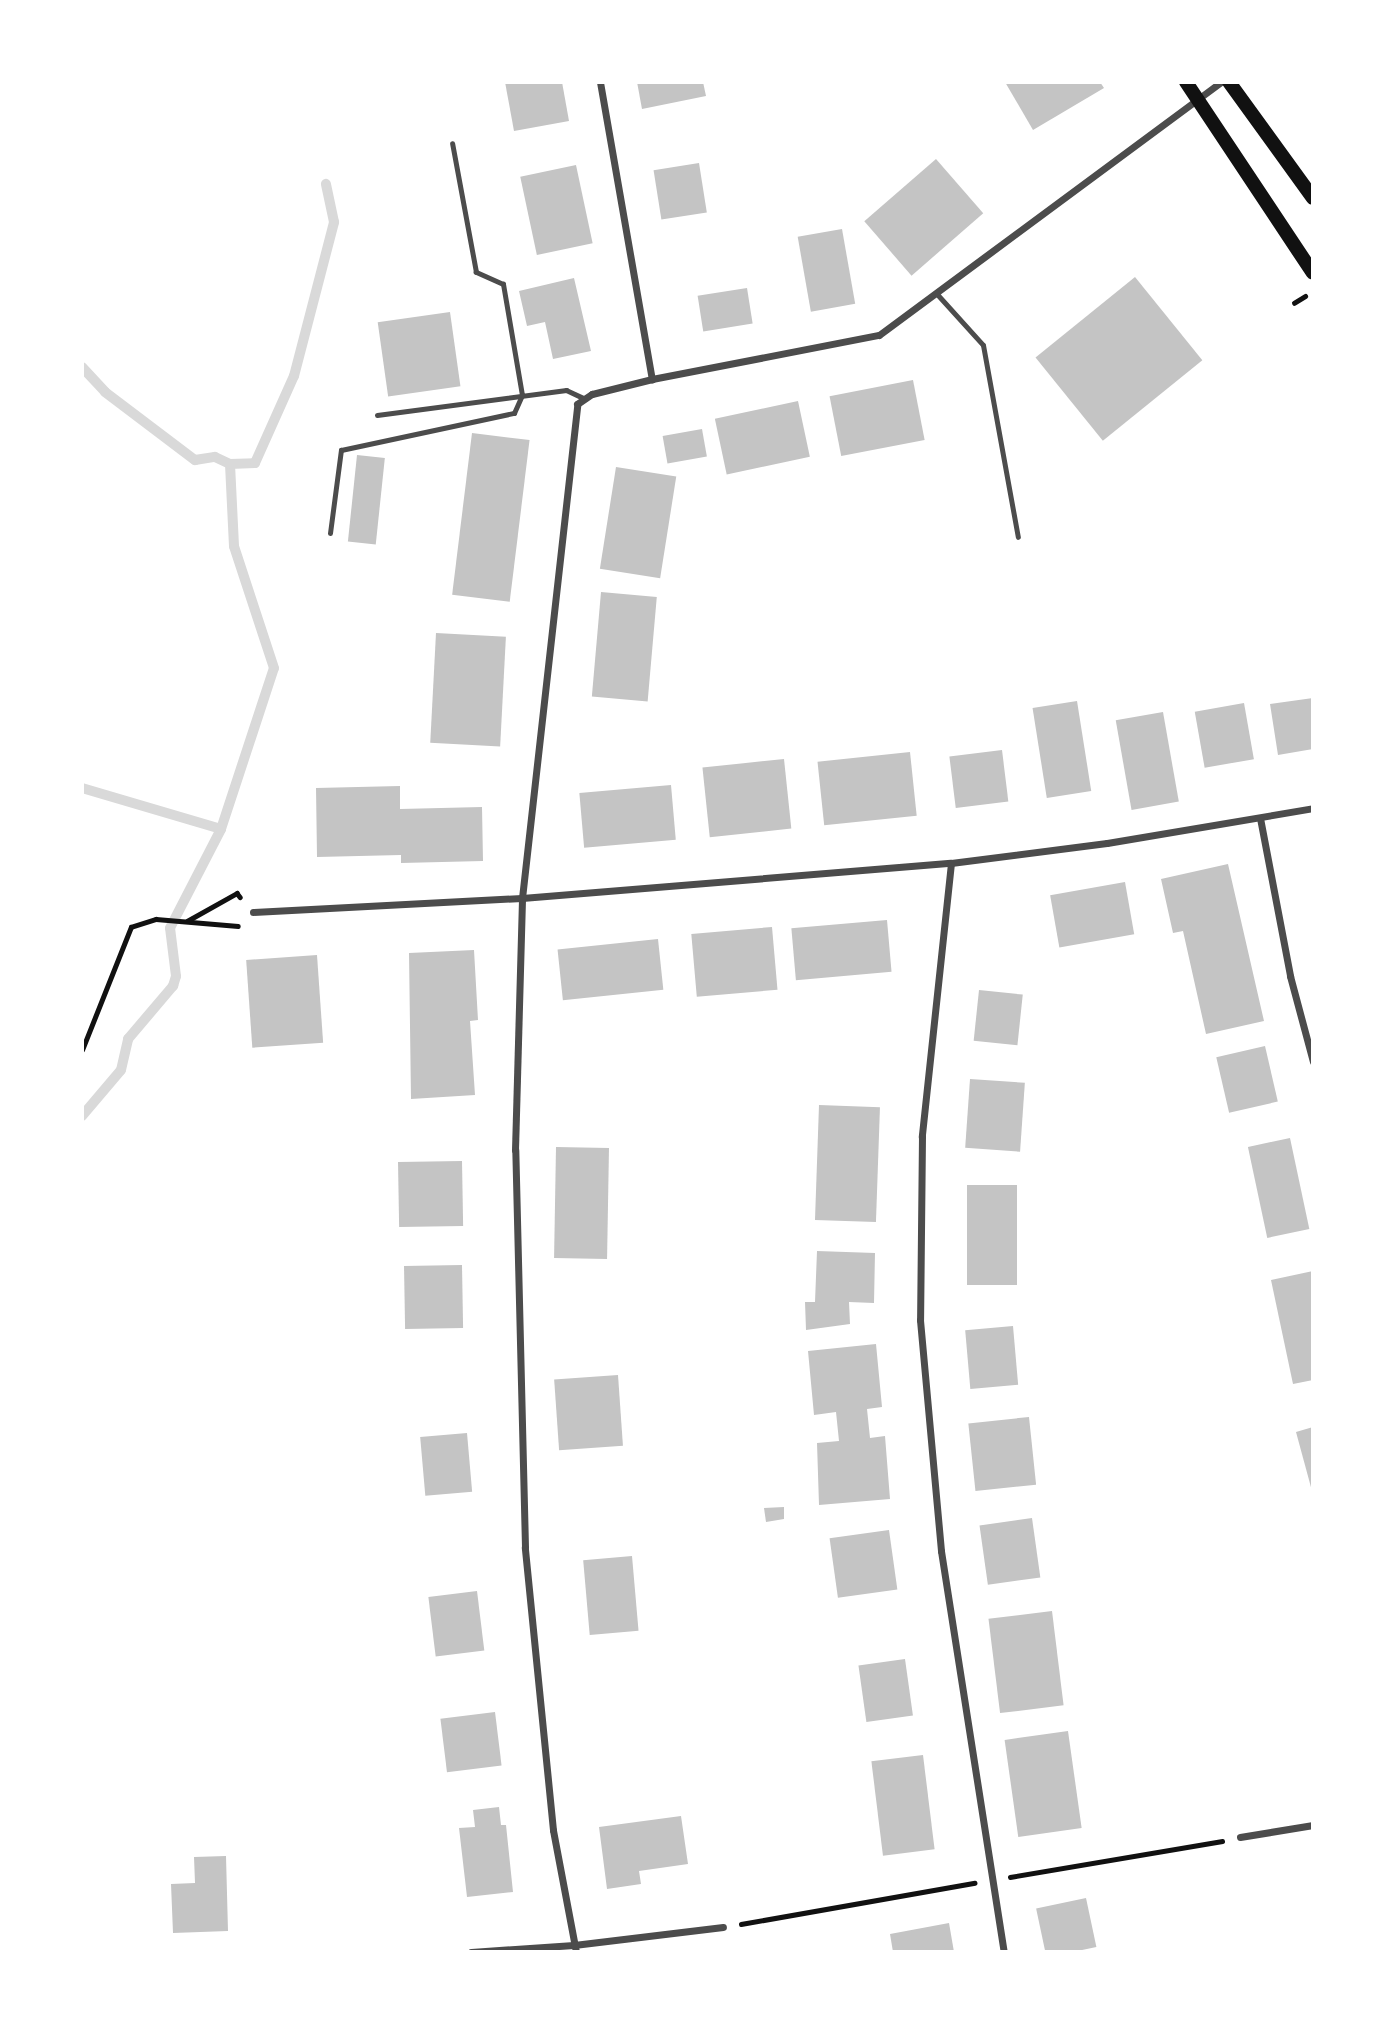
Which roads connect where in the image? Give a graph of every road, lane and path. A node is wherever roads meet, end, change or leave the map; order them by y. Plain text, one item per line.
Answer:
1 (600, 82) edge
2 (1186, 82) edge
3 (1221, 82) edge
4 (1229, 82) edge
5 (1197, 100) junction
6 (452, 143) dead end
7 (1313, 198) edge
8 (1313, 273) edge
9 (936, 293) junction
10 (652, 379) junction
11 (522, 395) junction
12 (585, 399) junction
13 (377, 415) dead end
14 (330, 533) dead end
15 (1018, 537) dead end
16 (1313, 808) edge
17 (1260, 818) junction
18 (951, 863) junction
19 (522, 898) junction
20 (253, 912) junction
21 (187, 921) junction
22 (82, 1050) edge
23 (1313, 1062) edge
24 (1313, 1825) edge
25 (1240, 1838) dead end
26 (723, 1927) dead end
27 (575, 1949) edge
28 (471, 1952) edge
29 (1004, 1952) edge

1 - 10 street
2 - 5 main road
3 - 5 street
4 - 7 main road
5 - 8 main road
5 - 9 street
6 - 11 lane
9 - 10 street
9 - 15 lane
10 - 12 street
11 - 12 lane
11 - 13 lane
11 - 14 lane
12 - 19 street
16 - 17 street
17 - 18 street
17 - 23 street
18 - 19 street
18 - 29 street
19 - 20 street
19 - 27 street
20 - 21 path
20 - 21 path
21 - 22 path
24 - 25 street
26 - 27 street
27 - 28 street

